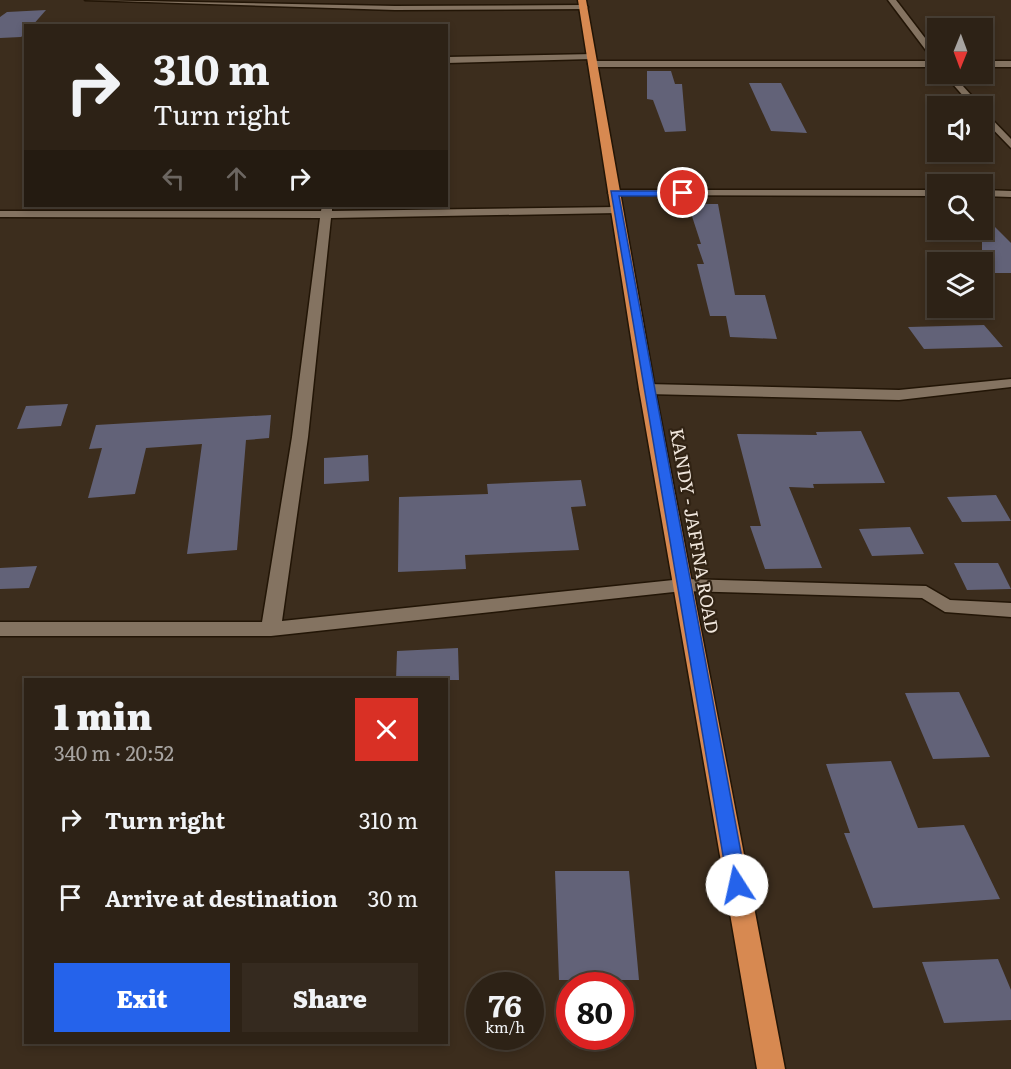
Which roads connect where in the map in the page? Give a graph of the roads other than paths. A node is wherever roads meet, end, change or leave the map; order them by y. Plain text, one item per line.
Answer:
1 (0, 0) edge
2 (14, 0) edge
3 (89, 0) edge
4 (892, 0) edge
5 (374, 4) edge
6 (583, 4) edge
7 (927, 47) edge
8 (448, 60) edge
9 (592, 60) junction
10 (927, 62) edge
11 (993, 64) edge
12 (1011, 64) edge
13 (957, 84) edge
14 (968, 96) edge
15 (993, 125) edge
16 (1011, 145) edge
17 (927, 193) edge
18 (993, 194) edge
19 (1011, 194) edge
20 (615, 201) junction
21 (448, 206) edge
22 (422, 207) edge
23 (326, 210) edge
24 (0, 214) edge
25 (1011, 383) edge
26 (647, 389) junction
27 (683, 585) junction
28 (1011, 610) edge
29 (0, 629) edge
30 (271, 629) junction
31 (771, 1069) edge

1 - 2 street
3 - 5 street
4 - 7 street
5 - 6 street
6 - 9 highway, KANDY - JAFFNA ROAD
8 - 9 street
9 - 10 street
9 - 20 highway, KANDY - JAFFNA ROAD
11 - 12 street
13 - 14 street
15 - 16 street
17 - 20 street
18 - 19 street
20 - 21 street
20 - 26 highway, KANDY - JAFFNA ROAD
22 - 23 street
23 - 24 street
23 - 30 street
25 - 26 street
26 - 27 highway, KANDY - JAFFNA ROAD
27 - 28 street
27 - 30 street
27 - 31 highway, KANDY - JAFFNA ROAD
29 - 30 street

